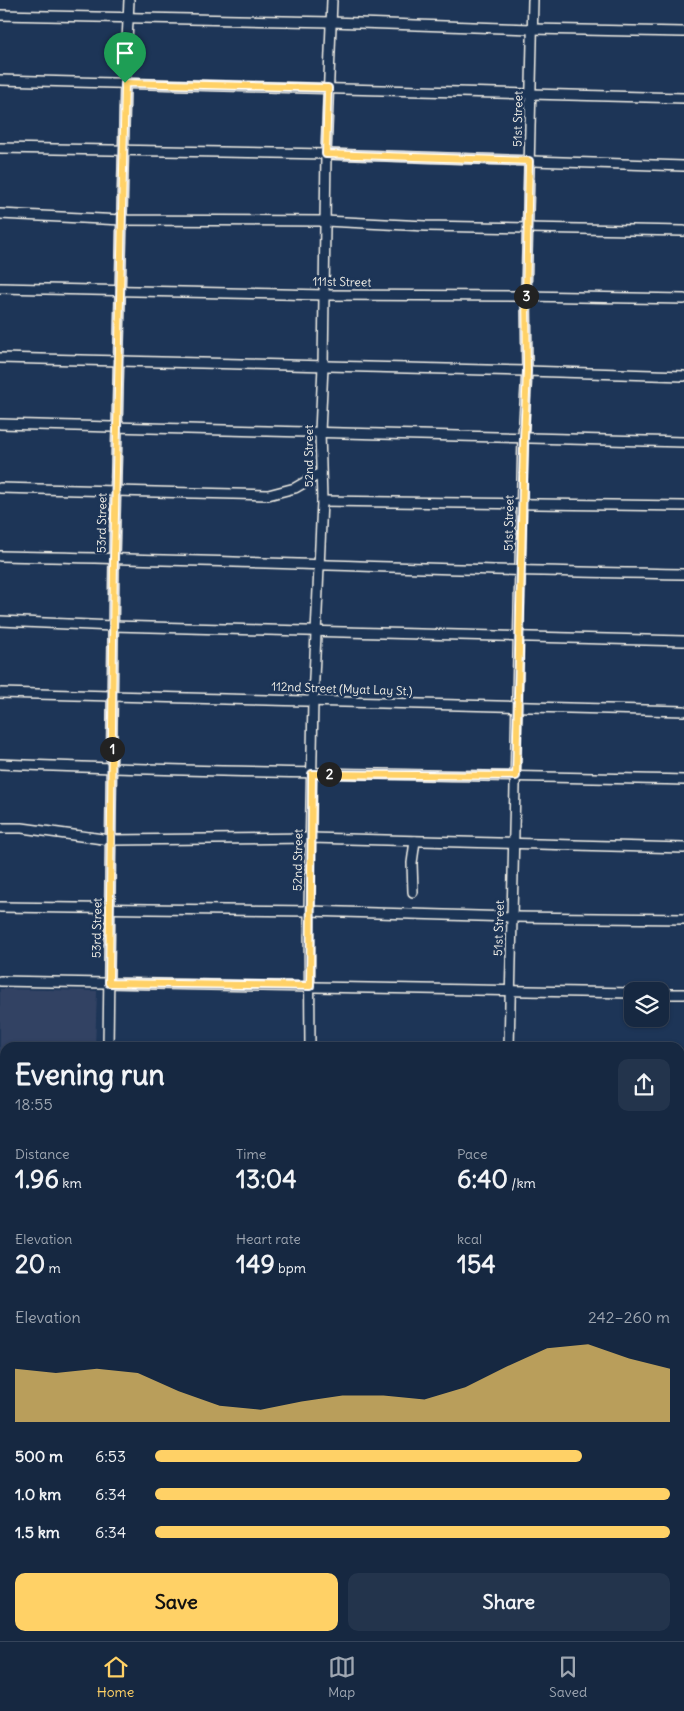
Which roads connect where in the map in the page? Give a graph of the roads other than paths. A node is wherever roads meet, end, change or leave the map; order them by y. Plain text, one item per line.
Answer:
1 (129, 0) edge
2 (332, 0) edge
3 (533, 0) edge
4 (0, 16) edge
5 (128, 19) junction
6 (331, 22) junction
7 (532, 29) junction
8 (684, 32) edge
9 (0, 80) edge
10 (125, 83) junction
11 (328, 88) junction
12 (531, 94) junction
13 (684, 98) edge
14 (0, 148) edge
15 (124, 151) junction
16 (326, 154) junction
17 (529, 161) junction
18 (684, 166) edge
19 (0, 214) edge
20 (122, 220) junction
21 (325, 221) junction
22 (528, 227) junction
23 (684, 231) edge
24 (0, 288) edge
25 (121, 290) junction
26 (325, 295) junction
27 (526, 296) junction
28 (684, 299) edge
29 (0, 358) edge
30 (119, 362) junction
31 (324, 366) junction
32 (527, 371) junction
33 (684, 376) edge
34 (0, 424) edge
35 (117, 426) junction
36 (320, 432) junction
37 (524, 438) junction
38 (684, 442) edge
39 (321, 473) junction
40 (0, 488) edge
41 (115, 491) junction
42 (322, 501) junction
43 (522, 504) junction
44 (684, 506) edge
45 (0, 556) edge
46 (114, 558) junction
47 (319, 564) junction
48 (520, 572) junction
49 (684, 574) edge
50 (0, 621) edge
51 (113, 626) junction
52 (316, 632) junction
53 (520, 637) junction
54 (684, 641) edge
55 (0, 693) edge
56 (112, 696) junction
57 (313, 700) junction
58 (517, 707) junction
59 (684, 711) edge
60 (0, 764) edge
61 (111, 769) junction
62 (312, 774) junction
63 (516, 776) junction
64 (684, 780) edge
65 (0, 828) edge
66 (311, 838) junction
67 (110, 840) junction
68 (415, 842) junction
69 (515, 845) junction
70 (684, 848) edge
71 (413, 892) dead end
72 (0, 907) edge
73 (111, 909) junction
74 (309, 911) junction
75 (512, 917) junction
76 (684, 919) edge
77 (0, 981) edge
78 (109, 983) junction
79 (310, 986) junction
80 (510, 991) junction
81 (624, 993) edge
82 (669, 994) edge
83 (684, 994) edge
84 (108, 1042) edge
85 (310, 1042) edge
86 (509, 1042) edge

1 - 5 street, 53rd Street
2 - 6 street, 52nd Street
3 - 7 street, 51st Street
4 - 5 street
5 - 6 street
5 - 10 street, 53rd Street
6 - 7 street
6 - 11 street, 52nd Street
7 - 8 street
7 - 12 street, 51st Street
9 - 10 street
10 - 11 street
10 - 15 street, 53rd Street
11 - 12 street
11 - 16 street, 52nd Street
12 - 13 street
12 - 17 street, 51st Street
14 - 15 street
15 - 16 street
15 - 20 street, 53rd Street
16 - 17 street
16 - 21 street, 52nd Street
17 - 18 street
17 - 22 street, 51st Street
19 - 20 street
20 - 21 street
20 - 25 street, 53rd Street
21 - 22 street
21 - 26 street, 52nd Street
22 - 23 street
22 - 27 street, 51st Street
24 - 25 street, 111st Street
25 - 26 street, 111st Street
25 - 30 street, 53rd Street
26 - 27 street, 111st Street
26 - 31 street, 52nd Street
27 - 28 street, 111st Street
27 - 32 street, 51st Street
29 - 30 street
30 - 31 street
30 - 35 street, 53rd Street
31 - 32 street
31 - 36 street, 52nd Street
32 - 33 street
32 - 37 street, 51st Street
34 - 35 street
35 - 36 street
35 - 41 street, 53rd Street
36 - 37 street
36 - 39 street, 52nd Street
37 - 38 street
37 - 43 street, 51st Street
39 - 41 street
39 - 42 street, 52nd Street
40 - 41 street
41 - 46 street, 53rd Street
42 - 43 street
42 - 47 street, 52nd Street
43 - 44 street
43 - 48 street, 51st Street
45 - 46 street
46 - 47 street
46 - 51 street, 53rd Street
47 - 48 street
47 - 52 street, 52nd Street
48 - 49 street
48 - 53 street, 51st Street
50 - 51 street
51 - 52 street
51 - 56 street, 53rd Street
52 - 53 street
52 - 57 street, 52nd Street
53 - 54 street
53 - 58 street, 51st Street
55 - 56 street, 112nd Street (Myat Lay St.)
56 - 57 street, 112nd Street (Myat Lay St.)
56 - 61 street, 53rd Street
57 - 58 street, 112nd Street (Myat Lay St.)
57 - 62 street, 52nd Street
58 - 59 street, 112nd Street (Myat Lay St.)
58 - 63 street, 51st Street
60 - 61 street
61 - 62 street
61 - 67 street, 53rd Street
62 - 63 street
62 - 66 street, 52nd Street
63 - 64 street
63 - 69 street, 51st Street
65 - 67 street
66 - 67 street
66 - 68 street
66 - 74 street, 52nd Street
67 - 73 street, 53rd Street
68 - 69 street
68 - 71 street
69 - 70 street
69 - 75 street, 51st Street
72 - 73 street
73 - 74 street
73 - 78 street, 53rd Street
74 - 75 street
74 - 79 street, 52nd Street
75 - 76 street
75 - 80 street, 51st Street
77 - 78 street
78 - 79 street
78 - 84 street, 53rd Street
79 - 80 street
79 - 85 street, 52nd Street
80 - 81 street
80 - 86 street, 51st Street
82 - 83 street

